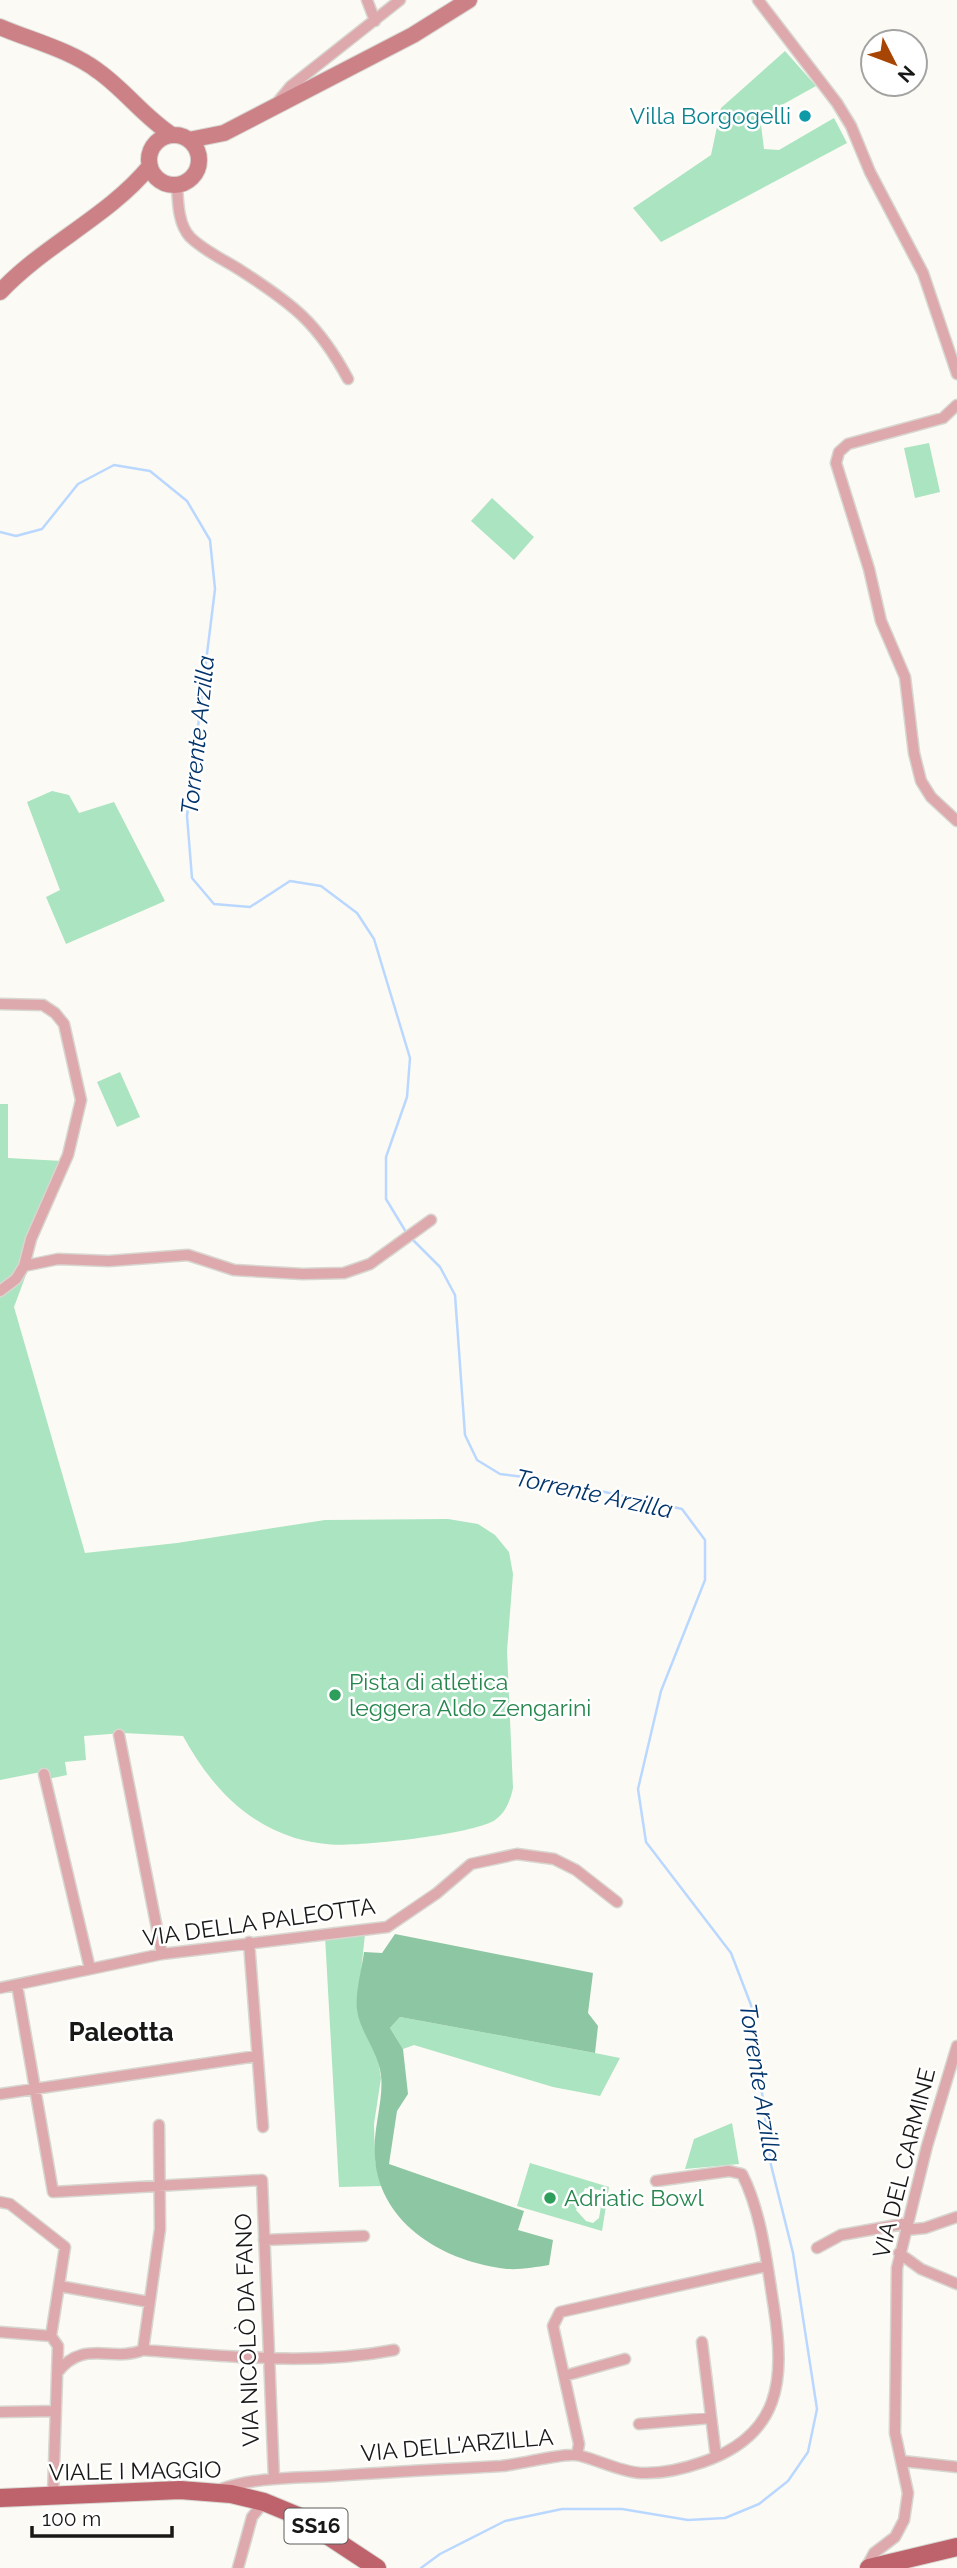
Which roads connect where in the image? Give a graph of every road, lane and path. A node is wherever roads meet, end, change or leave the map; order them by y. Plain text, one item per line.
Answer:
1 (368, 0) edge
2 (400, 0) edge
3 (469, 0) edge
4 (758, 0) edge
5 (374, 21) junction
6 (0, 26) edge
7 (275, 106) junction
8 (146, 117) junction
9 (224, 133) junction
10 (172, 135) junction
11 (189, 140) junction
12 (152, 148) junction
13 (199, 161) junction
14 (150, 166) junction
15 (171, 184) junction
16 (129, 192) junction
17 (0, 292) edge
18 (957, 374) edge
19 (348, 379) dead end
20 (957, 405) edge
21 (957, 821) edge
22 (0, 1004) edge
23 (431, 1220) dead end
24 (24, 1266) junction
25 (0, 1291) edge
26 (119, 1735) dead end
27 (44, 1774) dead end
28 (617, 1902) dead end
29 (249, 1942) junction
30 (162, 1954) junction
31 (90, 1969) junction
32 (17, 1985) junction
33 (0, 1988) edge
34 (957, 2046) edge
35 (257, 2056) junction
36 (34, 2088) junction
37 (0, 2094) edge
38 (159, 2125) dead end
39 (263, 2127) dead end
40 (656, 2182) dead end
41 (159, 2185) junction
42 (0, 2202) edge
43 (957, 2217) edge
44 (907, 2226) junction
45 (364, 2236) dead end
46 (264, 2240) junction
47 (817, 2248) dead end
48 (899, 2253) junction
49 (767, 2266) junction
50 (897, 2268) junction
51 (921, 2269) junction
52 (957, 2284) edge
53 (59, 2286) junction
54 (149, 2302) junction
55 (0, 2332) edge
56 (51, 2336) junction
57 (702, 2342) dead end
58 (143, 2350) junction
59 (394, 2350) dead end
60 (625, 2358) dead end
61 (267, 2359) junction
62 (57, 2373) junction
63 (564, 2376) junction
64 (56, 2411) junction
65 (0, 2412) edge
66 (711, 2418) junction
67 (639, 2424) dead end
68 (577, 2455) junction
69 (716, 2457) junction
70 (902, 2461) junction
71 (957, 2467) edge
72 (274, 2479) junction
73 (215, 2491) junction
74 (53, 2496) junction
75 (246, 2497) junction
76 (0, 2498) edge
77 (264, 2502) junction
78 (252, 2517) junction
79 (957, 2547) edge
80 (371, 2563) edge
81 (238, 2568) edge
82 (867, 2568) edge

1 - 5 street
2 - 5 street
3 - 7 main road
4 - 18 street
5 - 7 street
6 - 8 main road
7 - 9 main road
8 - 10 main road
8 - 12 main road
9 - 11 main road
9 - 13 main road
10 - 11 main road
10 - 12 main road
11 - 13 main road
12 - 14 main road
13 - 15 main road
14 - 15 main road
14 - 16 main road
15 - 16 main road
15 - 19 street
16 - 17 main road
20 - 21 street
22 - 24 street
23 - 24 street
24 - 25 street
26 - 30 street
27 - 31 street
28 - 29 street, VIA DELLA PALEOTTA
29 - 30 street, VIA DELLA PALEOTTA
29 - 35 street
30 - 31 street, VIA DELLA PALEOTTA
31 - 32 street, VIA DELLA PALEOTTA
32 - 33 street, VIA DELLA PALEOTTA
32 - 36 street
34 - 44 street, VIA DEL CARMINE
35 - 36 street
35 - 39 street
36 - 37 street
36 - 41 street
38 - 41 street
40 - 49 street, VIA DELL'ARZILLA
41 - 46 street, VIA NICOLÒ DA FANO
41 - 54 street
42 - 53 street
43 - 44 street
44 - 47 street
44 - 48 street, VIA DEL CARMINE
45 - 46 street
46 - 61 street, VIA NICOLÒ DA FANO
48 - 50 street, VIA DEL CARMINE
48 - 51 street
49 - 63 street
49 - 69 street, VIA DELL'ARZILLA
50 - 51 street
50 - 70 street, VIA DEL CARMINE
51 - 52 street
53 - 54 street
53 - 56 street
54 - 58 street
55 - 56 street
56 - 62 street
57 - 66 street
58 - 61 street
58 - 62 street
59 - 61 street
60 - 63 street
61 - 72 street, VIA NICOLÒ DA FANO
62 - 64 street
63 - 68 street
64 - 65 street
64 - 74 street
66 - 67 street
66 - 69 street
68 - 69 street, VIA DELL'ARZILLA
68 - 72 street, VIA DELL'ARZILLA
70 - 71 street
70 - 82 street, VIA DEL CARMINE
72 - 73 street, VIA DELL'ARZILLA
73 - 74 main road, VIALE I MAGGIO / SS16
73 - 75 main road, VIALE I MAGGIO / SS16
74 - 76 main road, VIALE I MAGGIO / SS16
75 - 77 main road, VIALE I MAGGIO / SS16
75 - 78 street
77 - 78 street
77 - 80 main road, VIALE I MAGGIO / SS16
78 - 81 street
79 - 82 main road

